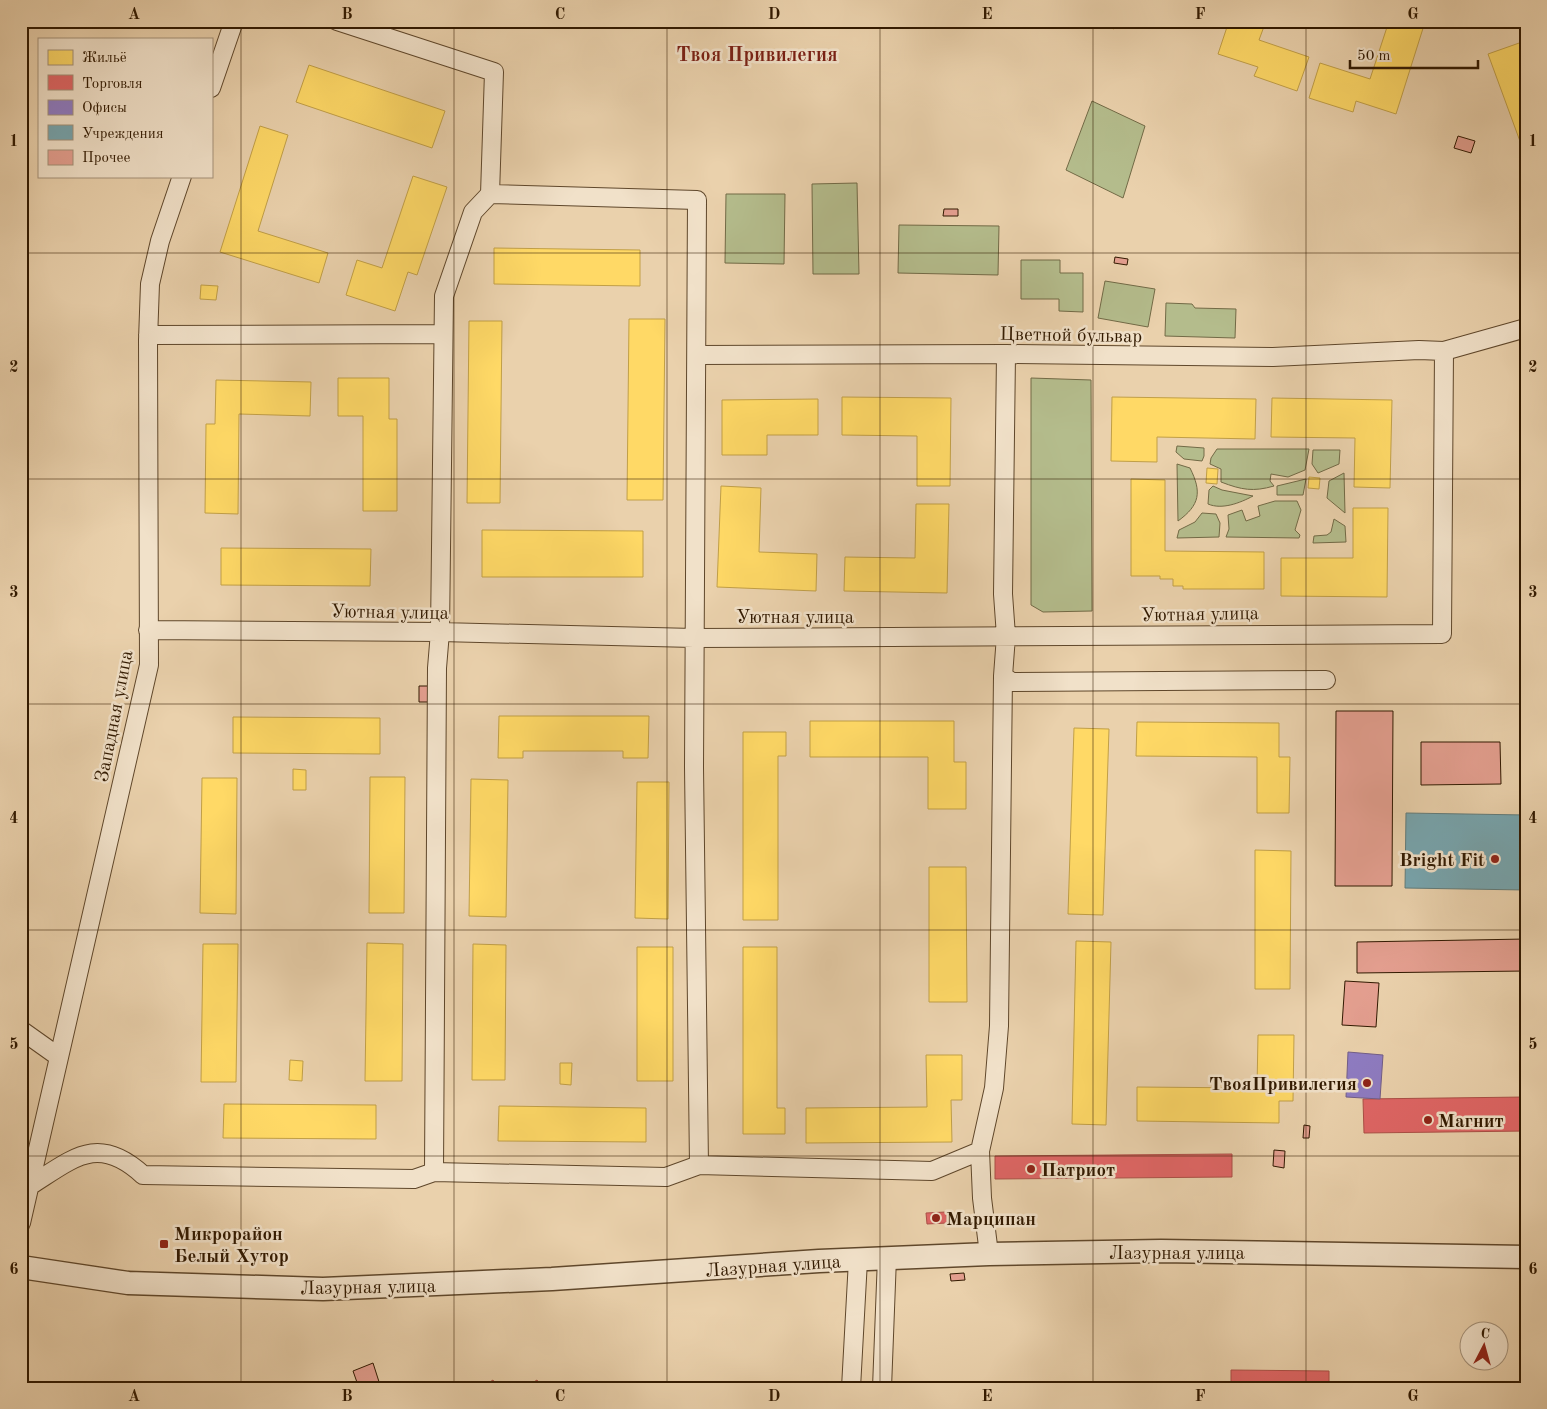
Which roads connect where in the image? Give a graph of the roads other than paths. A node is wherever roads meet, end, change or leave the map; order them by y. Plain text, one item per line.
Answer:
1 (234, 21) edge
2 (337, 21) edge
3 (212, 85) edge
4 (181, 178) edge
5 (490, 194) junction
6 (1526, 328) edge
7 (148, 334) junction
8 (443, 334) junction
9 (1444, 352) junction
10 (1006, 354) junction
11 (698, 355) junction
12 (148, 630) junction
13 (440, 632) junction
14 (1006, 636) junction
15 (694, 638) junction
16 (1003, 676) junction
17 (1326, 680) dead end
18 (21, 1030) edge
19 (59, 1058) junction
20 (980, 1151) junction
21 (699, 1165) junction
22 (434, 1172) junction
23 (29, 1192) junction
24 (21, 1223) edge
25 (989, 1254) junction
26 (886, 1257) junction
27 (1526, 1257) edge
28 (858, 1260) junction
29 (21, 1267) edge
30 (851, 1388) edge
31 (882, 1388) edge

1 - 3 street
2 - 5 street
4 - 7 street, Западная улица
5 - 8 street
5 - 11 street
6 - 9 street
7 - 8 street
7 - 12 street, Западная улица
8 - 13 street
9 - 10 street, Цветной бульвар
9 - 14 street, Уютная улица
10 - 11 street, Цветной бульвар
10 - 14 street
11 - 15 street
12 - 13 street, Уютная улица
12 - 19 street, Западная улица
13 - 15 street, Уютная улица
13 - 22 street
14 - 15 street, Уютная улица
14 - 16 street
15 - 21 street
16 - 17 street
16 - 20 street
18 - 19 street
19 - 23 street, Западная улица
20 - 21 street
20 - 25 street
21 - 22 street
22 - 23 street
23 - 24 street, Западная улица
25 - 26 street, Лазурная улица
25 - 27 street, Лазурная улица
26 - 28 street, Лазурная улица
26 - 31 street
28 - 29 street, Лазурная улица
28 - 30 street

